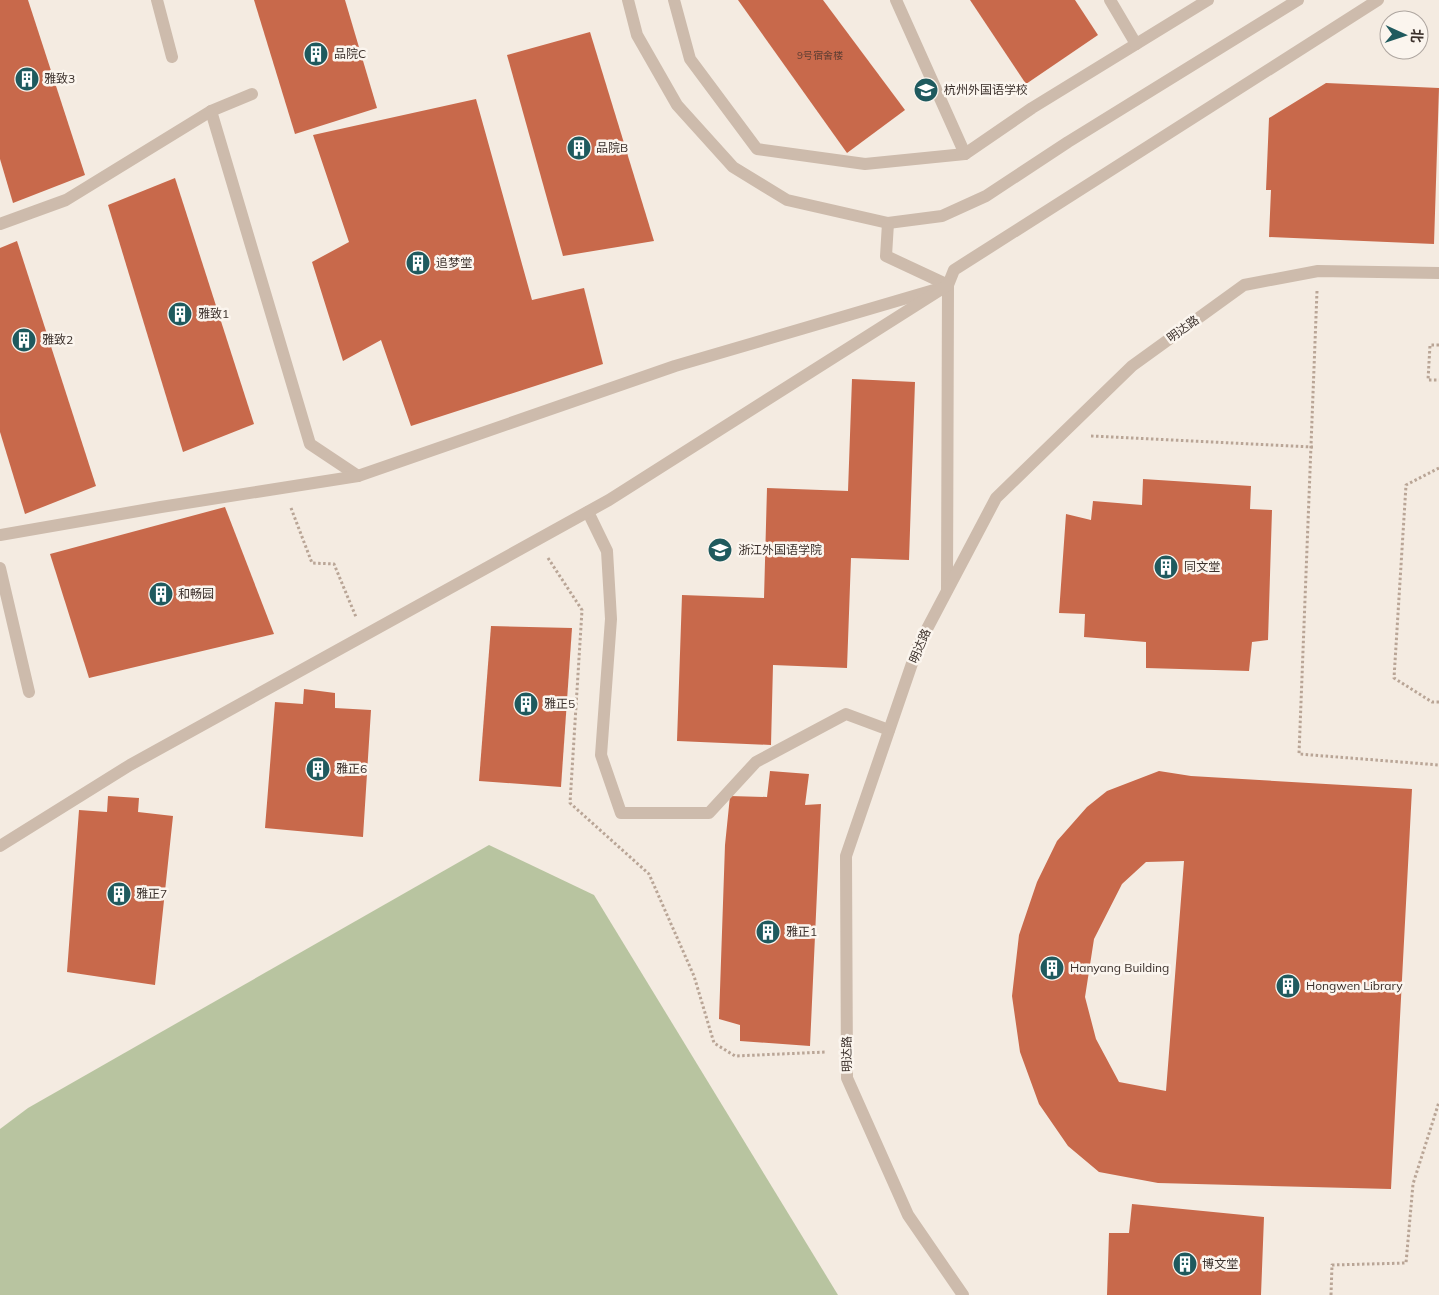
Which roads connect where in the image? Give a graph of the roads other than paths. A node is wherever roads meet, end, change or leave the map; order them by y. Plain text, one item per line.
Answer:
1 (156, 0) edge
2 (628, 0) edge
3 (674, 0) edge
4 (896, 0) edge
5 (1110, 0) edge
6 (1208, 0) edge
7 (1298, 0) edge
8 (1378, 0) edge
9 (1136, 44) junction
10 (172, 57) dead end
11 (252, 94) dead end
12 (211, 111) junction
13 (965, 154) junction
14 (888, 223) junction
15 (0, 224) edge
16 (1439, 273) edge
17 (948, 285) junction
18 (358, 476) junction
19 (588, 512) junction
20 (0, 535) edge
21 (0, 568) edge
22 (947, 591) junction
23 (29, 692) dead end
24 (889, 730) junction
25 (0, 846) edge
26 (963, 1295) edge

1 - 10 street
2 - 14 street
3 - 13 street
4 - 13 street
5 - 9 street
6 - 9 street
7 - 14 street
8 - 17 street
9 - 13 street
11 - 12 street
12 - 15 street
12 - 18 street
14 - 17 street
16 - 22 street, 明达路
17 - 18 street
17 - 19 street
17 - 22 street
18 - 20 street
19 - 24 street
19 - 25 street
21 - 23 street
22 - 24 street, 明达路
24 - 26 street, 明达路

